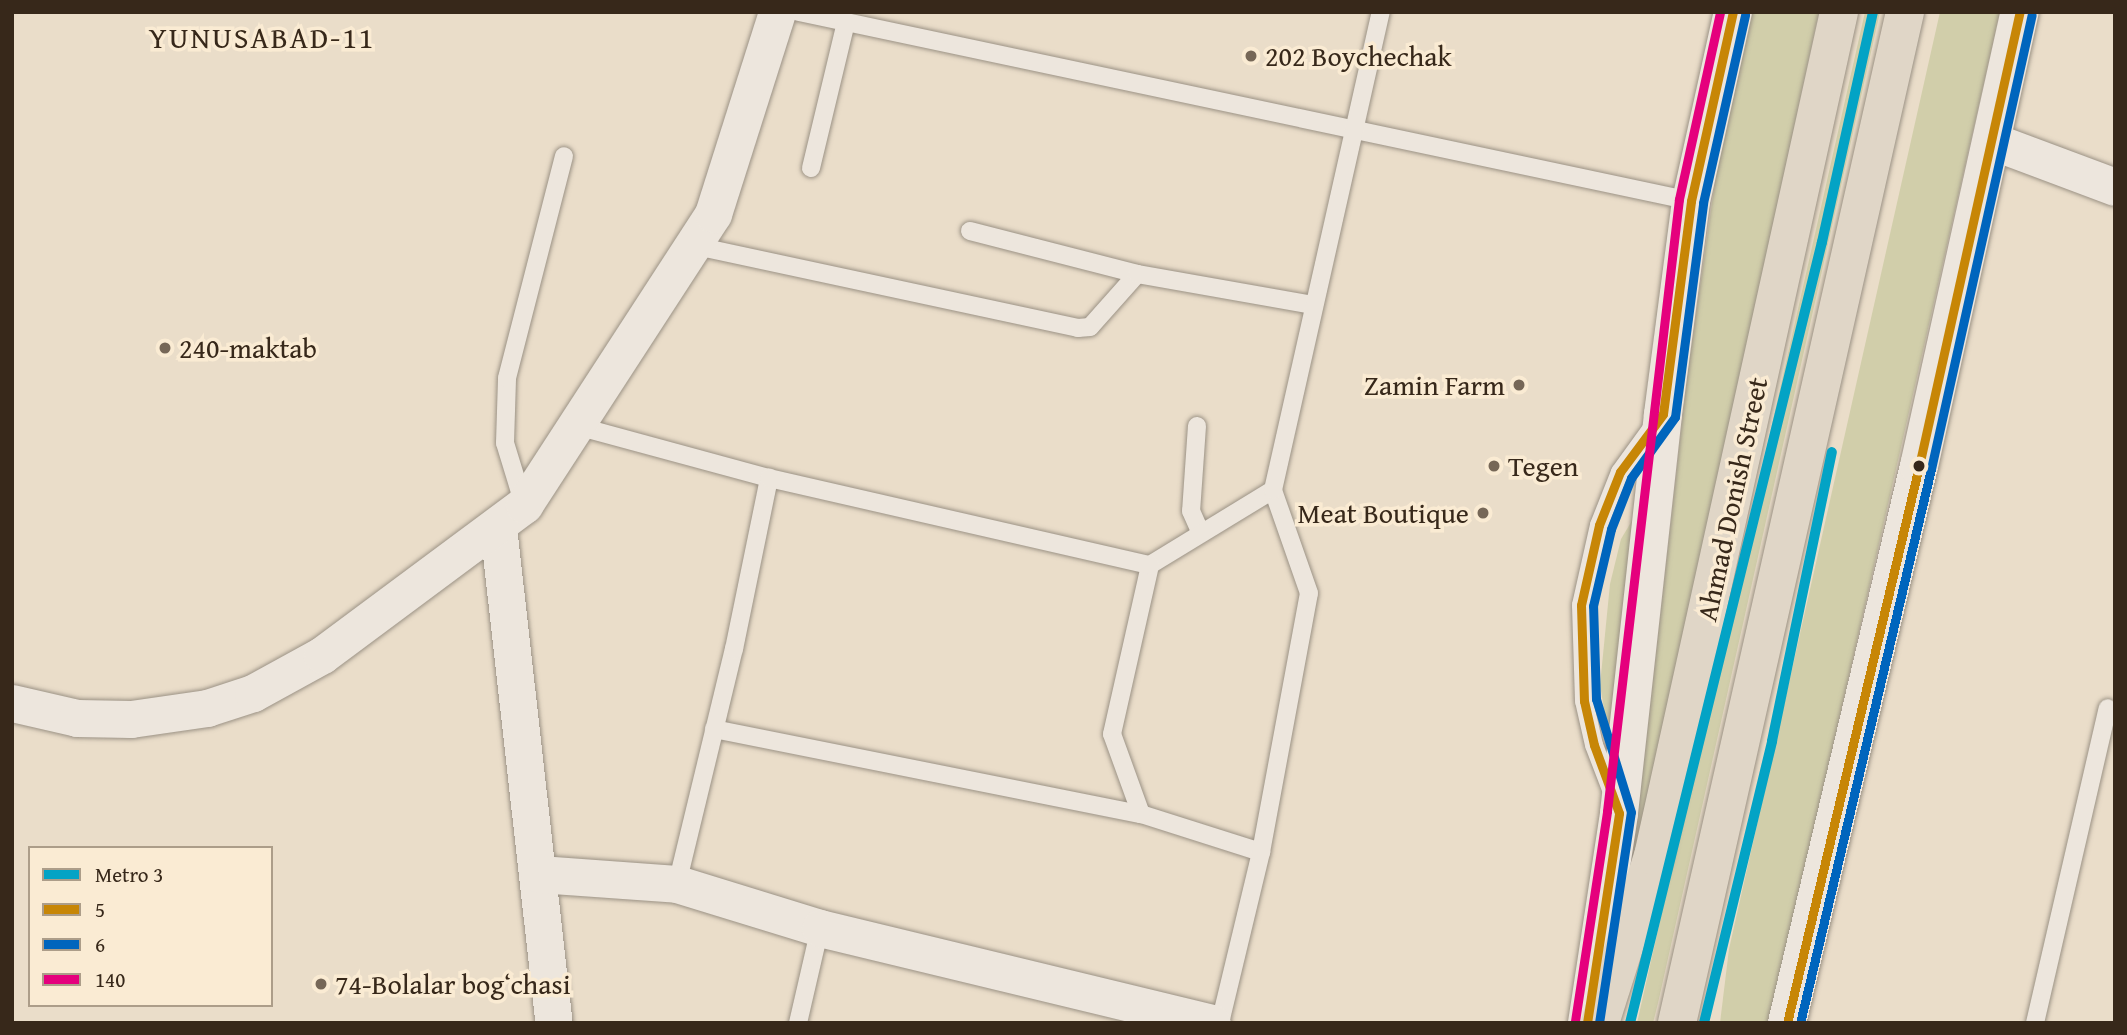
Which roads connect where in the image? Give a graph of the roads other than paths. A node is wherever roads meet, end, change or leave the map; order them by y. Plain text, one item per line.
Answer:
1 (777, 12) edge
2 (799, 12) edge
3 (1381, 12) edge
4 (1733, 12) edge
5 (1839, 12) edge
6 (1905, 12) edge
7 (2020, 12) edge
8 (846, 22) junction
9 (1354, 133) junction
10 (1992, 141) junction
11 (564, 156) dead end
12 (811, 168) dead end
13 (2115, 187) edge
14 (1692, 201) junction
15 (970, 231) dead end
16 (696, 246) junction
17 (1137, 274) junction
18 (1313, 305) junction
19 (1662, 414) junction
20 (577, 426) junction
21 (1197, 426) dead end
22 (769, 478) junction
23 (1272, 490) junction
24 (511, 516) junction
25 (1200, 531) junction
26 (1150, 565) junction
27 (12, 703) edge
28 (2108, 708) dead end
29 (714, 729) junction
30 (1619, 813) junction
31 (1141, 814) junction
32 (1261, 852) junction
33 (539, 874) junction
34 (677, 884) junction
35 (820, 928) junction
36 (554, 1023) edge
37 (798, 1023) edge
38 (1212, 1023) edge
39 (1220, 1023) edge
40 (1587, 1023) edge
41 (1600, 1023) edge
42 (1678, 1023) edge
43 (1787, 1023) edge
44 (2035, 1023) edge

1 - 16 street
2 - 8 lane
3 - 9 lane
4 - 14 street
5 - 41 main road, Ahmad Donish Street
6 - 42 main road
7 - 10 street
8 - 9 lane
8 - 12 lane
9 - 14 lane
9 - 18 lane
10 - 13 street
10 - 43 street
11 - 24 lane
14 - 19 street
15 - 17 lane
16 - 17 lane
16 - 20 street
17 - 18 lane
18 - 23 lane
19 - 30 street
19 - 30 lane
20 - 22 lane
20 - 24 street
21 - 25 lane
22 - 26 lane
22 - 29 lane
23 - 25 lane
23 - 32 lane
24 - 27 street
24 - 33 street
25 - 26 lane
26 - 31 lane
28 - 44 lane
29 - 31 lane
29 - 34 lane
30 - 40 street
31 - 32 lane
32 - 39 lane
33 - 34 street
33 - 36 street
34 - 35 street
35 - 37 lane
35 - 38 street

